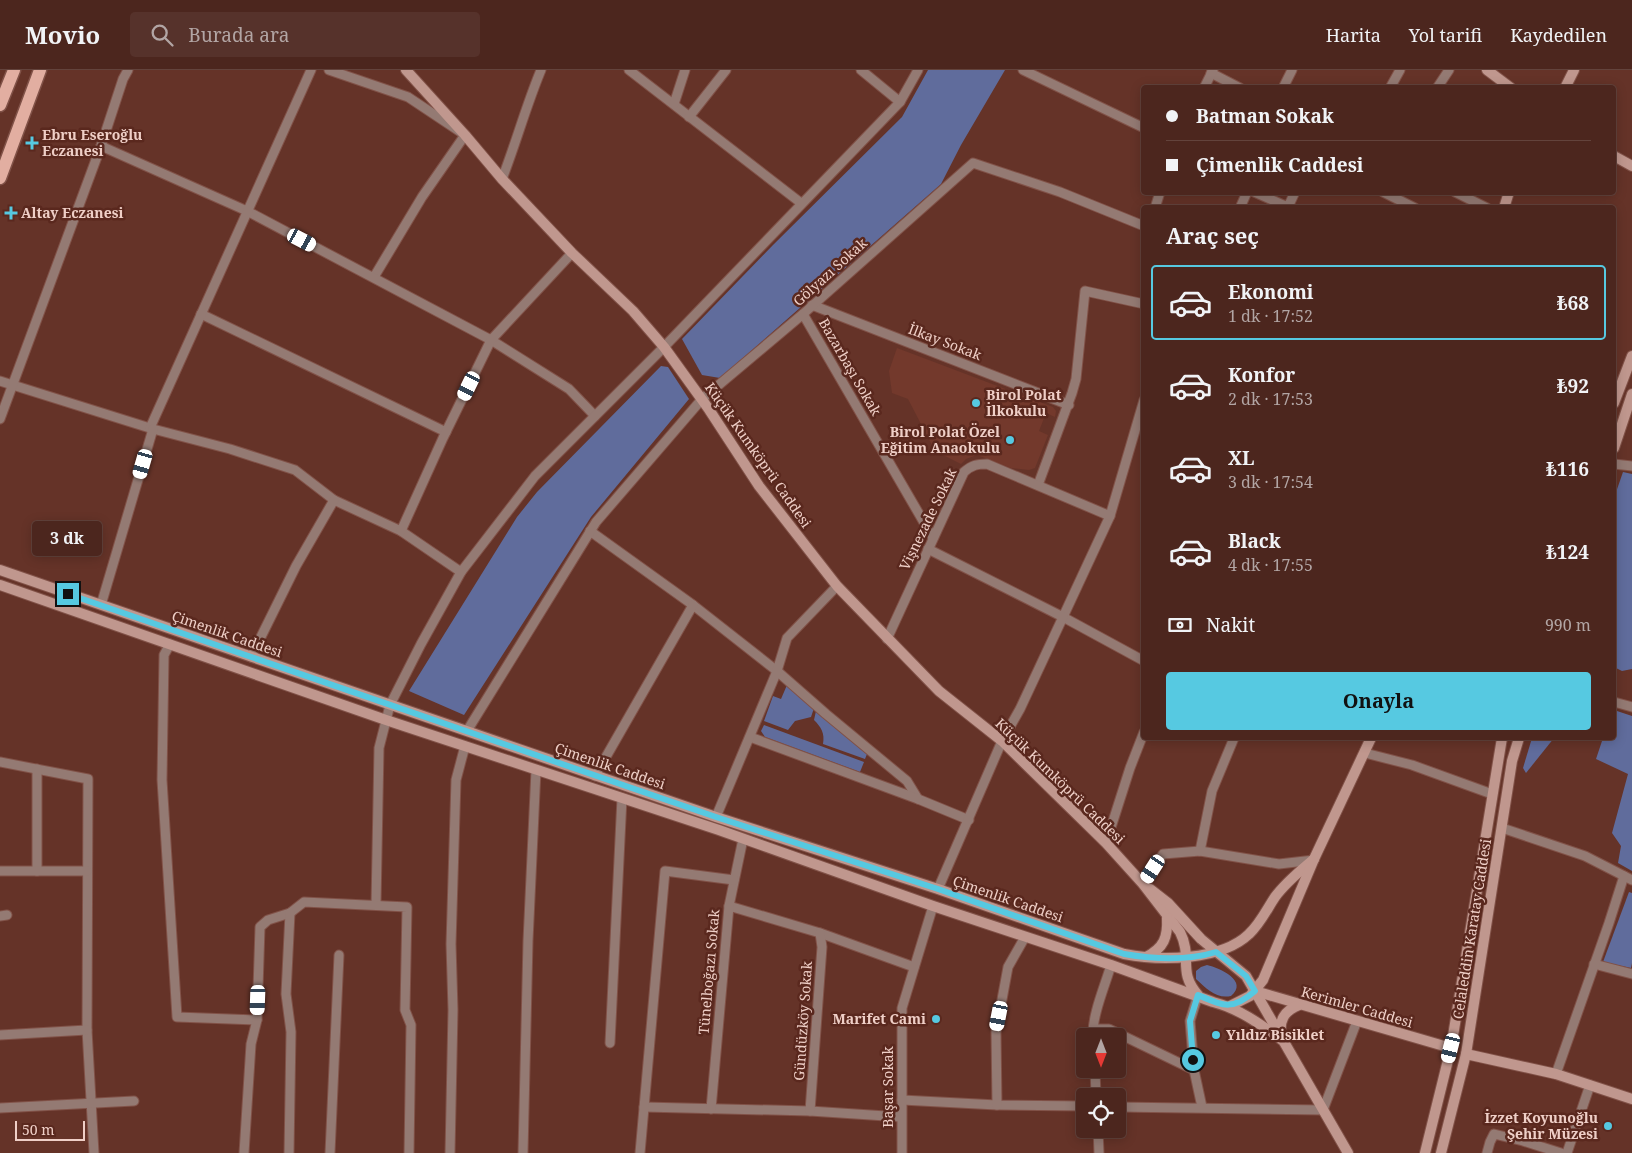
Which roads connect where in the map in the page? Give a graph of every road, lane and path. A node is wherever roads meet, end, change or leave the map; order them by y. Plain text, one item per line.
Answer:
1 (14, 70) edge
2 (40, 70) edge
3 (128, 70) edge
4 (311, 70) edge
5 (329, 70) edge
6 (406, 70) edge
7 (541, 70) edge
8 (629, 70) edge
9 (685, 70) edge
10 (726, 70) edge
11 (861, 70) edge
12 (918, 70) edge
13 (1023, 70) edge
14 (1292, 70) edge
15 (1400, 70) edge
16 (1449, 70) edge
17 (1487, 70) edge
18 (1574, 70) edge
19 (1212, 71) edge
20 (1205, 85) edge
21 (1235, 85) edge
22 (1284, 85) edge
23 (1392, 85) edge
24 (1439, 85) edge
25 (1507, 85) edge
26 (1566, 85) edge
27 (900, 102) junction
28 (674, 104) junction
29 (0, 105) edge
30 (689, 117) junction
31 (1141, 127) edge
32 (465, 135) junction
33 (101, 146) junction
34 (1616, 157) edge
35 (1632, 166) edge
36 (0, 178) edge
37 (502, 179) junction
38 (1261, 195) edge
39 (1389, 195) edge
40 (1461, 195) edge
41 (801, 203) junction
42 (1283, 205) edge
43 (1409, 205) edge
44 (1481, 205) edge
45 (247, 211) junction
46 (1141, 225) edge
47 (572, 253) junction
48 (374, 278) junction
49 (1141, 303) edge
50 (812, 305) junction
51 (201, 314) junction
52 (803, 314) junction
53 (492, 340) junction
54 (664, 347) junction
55 (1632, 356) edge
56 (0, 381) edge
57 (14, 386) junction
58 (1632, 394) edge
59 (1616, 398) edge
60 (702, 399) junction
61 (1068, 405) junction
62 (1141, 413) edge
63 (595, 416) junction
64 (0, 419) edge
65 (152, 429) junction
66 (446, 432) junction
67 (1616, 442) edge
68 (1616, 464) edge
69 (1632, 466) edge
70 (1038, 485) junction
71 (334, 500) junction
72 (1110, 516) junction
73 (401, 531) junction
74 (590, 531) junction
75 (933, 538) junction
76 (928, 549) junction
77 (0, 570) edge
78 (461, 572) junction
79 (0, 585) edge
80 (837, 586) junction
81 (101, 605) junction
82 (693, 605) junction
83 (1063, 617) junction
84 (887, 639) junction
85 (170, 644) junction
86 (251, 657) junction
87 (1141, 659) edge
88 (778, 671) junction
89 (1616, 703) edge
90 (390, 705) junction
91 (1632, 707) edge
92 (386, 720) junction
93 (467, 731) junction
94 (750, 738) junction
95 (1141, 740) edge
96 (1233, 740) edge
97 (1370, 740) edge
98 (1502, 740) edge
99 (1518, 740) edge
100 (1002, 741) junction
101 (465, 746) junction
102 (1365, 752) junction
103 (0, 762) edge
104 (37, 769) junction
105 (536, 770) junction
106 (595, 776) junction
107 (1492, 794) junction
108 (622, 798) junction
109 (918, 799) junction
110 (716, 817) junction
111 (969, 820) junction
112 (1502, 828) junction
113 (743, 838) junction
114 (1106, 843) junction
115 (1200, 851) junction
116 (1314, 860) junction
117 (0, 871) edge
118 (37, 871) junction
119 (87, 871) junction
120 (1628, 878) edge
121 (734, 880) junction
122 (1143, 884) junction
123 (938, 889) junction
124 (376, 905) junction
125 (729, 906) junction
126 (933, 906) junction
127 (290, 913) junction
128 (1167, 918) junction
129 (820, 933) junction
130 (1025, 936) junction
131 (1216, 952) junction
132 (339, 955) dead end
133 (1186, 957) junction
134 (1144, 958) junction
135 (1594, 964) junction
136 (1111, 965) junction
137 (914, 967) junction
138 (1632, 974) edge
139 (1255, 991) junction
140 (1198, 995) junction
141 (1299, 1004) junction
142 (1230, 1006) junction
143 (257, 1020) junction
144 (1357, 1021) junction
145 (1094, 1028) edge
146 (88, 1030) junction
147 (0, 1035) edge
148 (1126, 1037) edge
149 (1282, 1040) junction
150 (610, 1043) dead end
151 (1451, 1048) junction
152 (1466, 1054) junction
153 (1194, 1070) junction
154 (1556, 1074) junction
155 (1590, 1085) junction
156 (1632, 1099) edge
157 (902, 1100) junction
158 (134, 1102) dead end
159 (92, 1103) junction
160 (998, 1105) junction
161 (1076, 1106) edge
162 (644, 1107) junction
163 (1126, 1107) edge
164 (1202, 1107) junction
165 (0, 1108) edge
166 (711, 1109) junction
167 (1323, 1110) junction
168 (810, 1111) junction
169 (901, 1117) junction
170 (1098, 1138) edge
171 (94, 1153) edge
172 (244, 1153) edge
173 (289, 1153) edge
174 (330, 1153) edge
175 (409, 1153) edge
176 (450, 1153) edge
177 (523, 1153) edge
178 (640, 1153) edge
179 (902, 1153) edge
180 (1099, 1153) edge
181 (1348, 1153) edge
182 (1425, 1153) edge
183 (1441, 1153) edge
184 (1487, 1153) edge
185 (1561, 1153) edge
186 (1567, 1153) edge

1 - 29 main road
2 - 36 main road
3 - 33 street
4 - 45 street
5 - 32 street
6 - 32 street, Küçük Kumköprü Caddesi
7 - 37 street
8 - 28 street
9 - 28 street
10 - 30 street
11 - 27 street
12 - 27 street
13 - 31 street
14 - 22 street
15 - 23 street
16 - 24 street
17 - 25 street
18 - 26 street
19 - 20 street
19 - 21 street
27 - 41 street
28 - 30 street
30 - 41 street
32 - 37 street, Küçük Kumköprü Caddesi
32 - 48 street
33 - 45 street
33 - 57 street
34 - 35 street
37 - 47 street, Küçük Kumköprü Caddesi
38 - 42 street
39 - 43 street
40 - 44 street
41 - 54 street
45 - 48 street
45 - 51 street
46 - 50 street, Gölyazı Sokak
47 - 53 street
47 - 54 street, Küçük Kumköprü Caddesi
48 - 53 street
49 - 61 street
50 - 52 street, Gölyazı Sokak
50 - 61 street, İlkay Sokak
51 - 65 street
51 - 66 street
52 - 60 street, Gölyazı Sokak
52 - 75 street, Bazarbaşı Sokak
53 - 63 street
53 - 66 street
54 - 60 street, Küçük Kumköprü Caddesi
54 - 63 street
55 - 59 street
56 - 57 street
57 - 64 street
57 - 65 street
58 - 67 street
60 - 74 street, Gölyazı Sokak
60 - 80 street, Küçük Kumköprü Caddesi
61 - 70 street
62 - 72 street
63 - 78 street
65 - 71 street
65 - 81 street
66 - 73 street
68 - 69 street
70 - 72 street, Vişnezade Sokak
70 - 75 street, Vişnezade Sokak
71 - 73 street
71 - 86 street
72 - 83 street
73 - 78 street
74 - 82 street
74 - 93 street, Gölyazı Sokak
75 - 76 street, Vişnezade Sokak
76 - 83 street
76 - 84 street, Vişnezade Sokak
77 - 81 street, Çimenlik Caddesi
78 - 90 street
79 - 85 street, Çimenlik Caddesi
80 - 84 street, Küçük Kumköprü Caddesi
80 - 88 street
81 - 86 street, Çimenlik Caddesi
82 - 88 street
82 - 106 street
83 - 87 street
83 - 100 street
84 - 100 street, Küçük Kumköprü Caddesi
85 - 92 street, Çimenlik Caddesi
85 - 143 street
86 - 90 street, Çimenlik Caddesi
88 - 94 street
88 - 109 street
89 - 91 street
90 - 92 street
90 - 93 street, Çimenlik Caddesi
92 - 101 street, Çimenlik Caddesi
92 - 124 street
93 - 106 street, Çimenlik Caddesi
94 - 109 street
94 - 110 street
95 - 114 street
96 - 115 street
97 - 102 street
98 - 107 street, Celaleddin Karatay Caddesi
99 - 112 street, Celaleddin Karatay Caddesi
100 - 111 street
100 - 114 street, Küçük Kumköprü Caddesi
101 - 105 street, Çimenlik Caddesi
101 - 176 street
102 - 107 street
102 - 116 street
103 - 104 street
104 - 118 street
104 - 119 street
105 - 108 street, Çimenlik Caddesi
105 - 177 street
106 - 110 street, Çimenlik Caddesi
107 - 151 street, Celaleddin Karatay Caddesi
108 - 113 street, Çimenlik Caddesi
108 - 150 street
109 - 111 street
110 - 123 street, Çimenlik Caddesi
111 - 123 street
112 - 120 street
112 - 152 street, Celaleddin Karatay Caddesi
113 - 121 street, Tünelboğazı Sokak
113 - 126 street, Çimenlik Caddesi
114 - 122 street, Küçük Kumköprü Caddesi
115 - 116 street
115 - 122 street
116 - 131 street, Çimenlik Caddesi
116 - 139 street
117 - 118 street
118 - 119 street
119 - 146 street
120 - 135 street
121 - 125 street, Tünelboğazı Sokak
121 - 162 street
122 - 128 street, Küçük Kumköprü Caddesi
122 - 131 street, Küçük Kumköprü Caddesi
123 - 134 street, Çimenlik Caddesi
124 - 127 street
124 - 175 street
125 - 129 street
125 - 166 street, Tünelboğazı Sokak
126 - 130 street, Çimenlik Caddesi
126 - 137 street, Başar Sokak
127 - 143 street
127 - 173 street
128 - 133 street, Küçük Kumköprü Caddesi
128 - 134 street
129 - 137 street
129 - 168 street, Gündüzköy Sokak
130 - 136 street, Çimenlik Caddesi
130 - 160 street
131 - 133 street, Çimenlik Caddesi
131 - 139 street, Küçük Kumköprü Caddesi
132 - 174 street
133 - 134 street, Çimenlik Caddesi
133 - 140 street, Küçük Kumköprü Caddesi
135 - 138 street
135 - 154 street
136 - 140 street, Çimenlik Caddesi
136 - 145 street
137 - 157 street, Başar Sokak
139 - 141 street, Kerimler Caddesi
139 - 142 street
139 - 149 street, Küçük Kumköprü Caddesi
140 - 142 street, Çimenlik Caddesi
140 - 153 street
141 - 144 street, Kerimler Caddesi
141 - 149 street
142 - 149 street, Çimenlik Caddesi
143 - 172 street
144 - 151 street, Kerimler Caddesi
144 - 167 street
146 - 147 street
146 - 159 street
148 - 153 street
149 - 167 street, Küçük Kumköprü Caddesi
151 - 182 street, Celaleddin Karatay Caddesi
152 - 154 street
152 - 183 street, Celaleddin Karatay Caddesi
153 - 164 street
154 - 155 street
155 - 156 street
155 - 186 street
157 - 160 street
157 - 169 street, Başar Sokak
158 - 159 street
159 - 165 street
159 - 171 street
160 - 161 street
162 - 166 street
162 - 178 street
163 - 164 street
164 - 167 street
166 - 168 street
167 - 181 street, Küçük Kumköprü Caddesi
168 - 169 street
169 - 179 street, Başar Sokak
170 - 180 street
184 - 185 street

